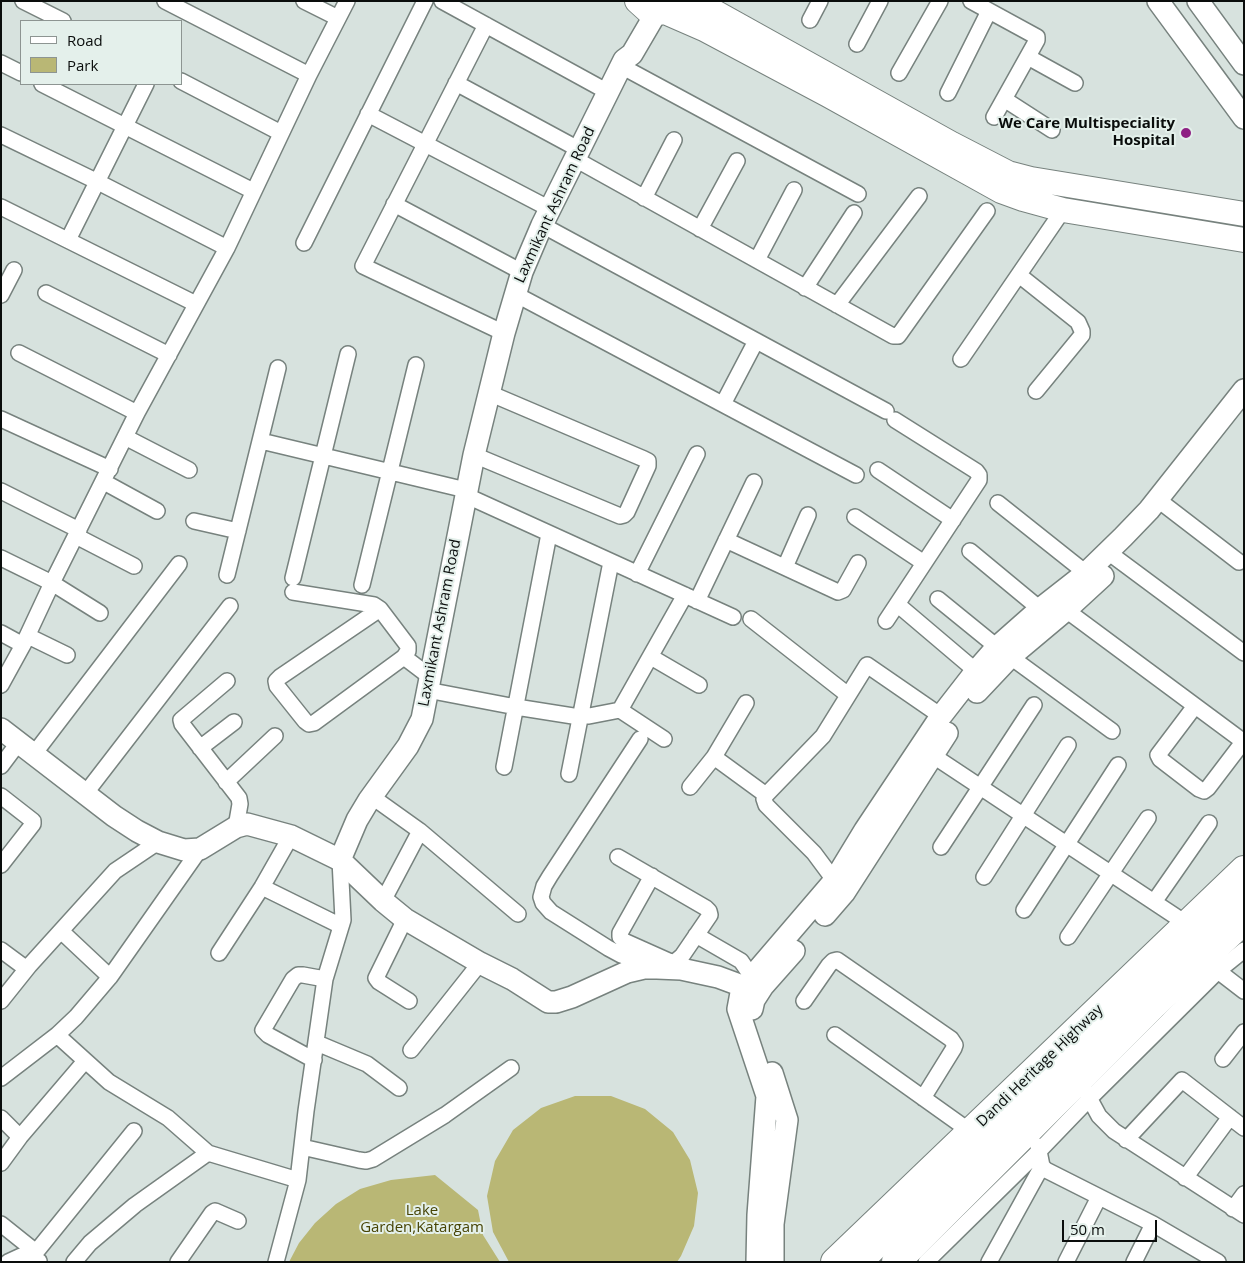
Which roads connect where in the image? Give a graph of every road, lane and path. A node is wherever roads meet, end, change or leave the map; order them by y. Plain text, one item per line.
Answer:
1 (23, 1) edge
2 (165, 1) edge
3 (304, 1) edge
4 (347, 1) edge
5 (425, 1) edge
6 (442, 1) edge
7 (695, 1) edge
8 (820, 1) edge
9 (880, 1) edge
10 (940, 1) edge
11 (971, 1) edge
12 (1158, 1) edge
13 (1198, 1) edge
14 (656, 7) edge
15 (996, 9) edge
16 (183, 11) edge
17 (338, 18) junction
18 (61, 20) edge
19 (810, 20) dead end
20 (486, 26) junction
21 (857, 44) dead end
22 (1028, 57) junction
23 (1, 63) edge
24 (623, 63) junction
25 (1244, 64) edge
26 (20, 72) edge
27 (899, 73) dead end
28 (309, 75) junction
29 (182, 82) edge
30 (1074, 83) dead end
31 (456, 84) junction
32 (44, 85) edge
33 (145, 85) edge
34 (608, 92) junction
35 (948, 92) dead end
36 (1004, 99) junction
37 (368, 114) junction
38 (994, 117) dead end
39 (1244, 118) edge
40 (124, 126) junction
41 (1052, 130) dead end
42 (281, 133) junction
43 (1, 135) edge
44 (674, 140) dead end
45 (425, 144) junction
46 (578, 155) junction
47 (737, 161) dead end
48 (96, 181) junction
49 (794, 190) dead end
50 (253, 191) junction
51 (858, 194) dead end
52 (919, 196) dead end
53 (644, 198) junction
54 (394, 204) junction
55 (1, 207) edge
56 (1063, 210) junction
57 (987, 211) dead end
58 (854, 213) dead end
59 (1244, 214) edge
60 (546, 217) junction
61 (700, 229) junction
62 (68, 240) junction
63 (1244, 240) edge
64 (304, 243) dead end
65 (227, 248) junction
66 (757, 260) junction
67 (14, 270) dead end
68 (522, 272) junction
69 (1018, 275) junction
70 (805, 288) junction
71 (46, 293) dead end
72 (515, 294) junction
73 (1, 295) edge
74 (196, 304) junction
75 (837, 305) junction
76 (504, 333) junction
77 (756, 341) junction
78 (19, 353) dead end
79 (348, 354) dead end
80 (169, 355) junction
81 (961, 359) dead end
82 (416, 365) dead end
83 (278, 368) dead end
84 (1244, 390) edge
85 (1036, 391) dead end
86 (489, 393) junction
87 (723, 404) junction
88 (137, 413) junction
89 (1244, 413) edge
90 (1, 419) edge
91 (125, 437) junction
92 (261, 441) junction
93 (696, 454) dead end
94 (474, 455) junction
95 (323, 456) junction
96 (189, 470) dead end
97 (878, 470) dead end
98 (390, 472) junction
99 (856, 475) dead end
100 (107, 476) junction
101 (754, 482) dead end
102 (1, 492) edge
103 (466, 493) junction
104 (998, 503) dead end
105 (1163, 503) junction
106 (157, 512) dead end
107 (808, 515) dead end
108 (855, 518) dead end
109 (952, 520) junction
110 (194, 521) dead end
111 (238, 531) junction
112 (78, 533) junction
113 (550, 534) junction
114 (726, 540) junction
115 (970, 551) dead end
116 (1114, 556) junction
117 (1, 558) edge
118 (611, 562) junction
119 (1239, 562) dead end
120 (858, 563) dead end
121 (924, 563) junction
122 (179, 564) dead end
123 (134, 566) dead end
124 (785, 567) junction
125 (1086, 573) junction
126 (637, 574) junction
127 (227, 575) dead end
128 (52, 583) junction
129 (362, 585) dead end
130 (691, 598) junction
131 (938, 599) dead end
132 (897, 604) junction
133 (230, 606) dead end
134 (1040, 608) junction
135 (380, 609) junction
136 (1066, 610) junction
137 (100, 613) dead end
138 (733, 617) dead end
139 (751, 619) dead end
140 (886, 621) dead end
141 (1, 633) edge
142 (26, 640) junction
143 (1004, 652) junction
144 (1244, 653) edge
145 (67, 655) dead end
146 (404, 657) junction
147 (651, 657) junction
148 (976, 672) junction
149 (227, 681) dead end
150 (428, 683) junction
151 (1, 685) edge
152 (699, 685) dead end
153 (848, 694) junction
154 (746, 702) dead end
155 (1034, 706) dead end
156 (1195, 706) junction
157 (516, 708) junction
158 (620, 710) junction
159 (580, 716) junction
160 (941, 716) junction
161 (234, 722) dead end
162 (1, 729) edge
163 (1112, 731) dead end
164 (275, 736) dead end
165 (640, 739) dead end
166 (664, 739) dead end
167 (1243, 742) edge
168 (1068, 745) dead end
169 (26, 748) junction
170 (200, 748) junction
171 (927, 751) junction
172 (714, 757) junction
173 (1118, 765) dead end
174 (1, 766) edge
175 (504, 767) dead end
176 (569, 774) dead end
177 (226, 782) junction
178 (690, 787) dead end
179 (980, 787) junction
180 (85, 794) junction
181 (766, 795) junction
182 (1, 796) edge
183 (371, 796) junction
184 (1023, 815) junction
185 (1148, 818) dead end
186 (1209, 823) dead end
187 (236, 826) junction
188 (420, 831) junction
189 (292, 836) junction
190 (158, 842) junction
191 (1067, 844) junction
192 (941, 847) dead end
193 (200, 849) junction
194 (618, 857) dead end
195 (340, 860) junction
196 (1, 865) edge
197 (1244, 870) edge
198 (1111, 873) junction
199 (652, 876) junction
200 (984, 877) dead end
201 (262, 887) junction
202 (839, 887) junction
203 (1244, 899) edge
204 (383, 901) junction
205 (1154, 902) junction
206 (1024, 910) dead end
207 (518, 914) dead end
208 (406, 919) junction
209 (1244, 920) edge
210 (1187, 924) junction
211 (341, 926) junction
212 (61, 931) junction
213 (696, 935) junction
214 (1068, 937) dead end
215 (1, 950) edge
216 (219, 953) dead end
217 (1229, 956) edge
218 (480, 963) junction
219 (29, 966) junction
220 (657, 968) junction
221 (110, 977) junction
222 (325, 979) junction
223 (752, 986) junction
224 (1244, 991) edge
225 (1, 1001) edge
226 (409, 1001) dead end
227 (804, 1002) dead end
228 (1118, 1018) junction
229 (1244, 1032) edge
230 (57, 1035) junction
231 (835, 1035) dead end
232 (316, 1042) junction
233 (411, 1050) dead end
234 (1223, 1059) dead end
235 (314, 1060) junction
236 (86, 1061) junction
237 (512, 1068) dead end
238 (1, 1078) edge
239 (399, 1088) dead end
240 (1084, 1089) junction
241 (923, 1098) junction
242 (1230, 1117) junction
243 (1, 1118) edge
244 (1035, 1125) junction
245 (1244, 1128) edge
246 (134, 1131) dead end
247 (971, 1132) junction
248 (20, 1137) junction
249 (1126, 1140) junction
250 (302, 1148) junction
251 (208, 1154) junction
252 (1041, 1159) junction
253 (1, 1163) edge
254 (1185, 1178) junction
255 (298, 1180) junction
256 (1244, 1194) edge
257 (1099, 1197) junction
258 (1239, 1212) edge
259 (238, 1221) dead end
260 (1, 1224) edge
261 (1153, 1224) junction
262 (36, 1257) edge
263 (8, 1262) edge
264 (74, 1262) edge
265 (178, 1262) edge
266 (276, 1262) edge
267 (757, 1262) edge
268 (773, 1262) edge
269 (835, 1262) edge
270 (863, 1262) edge
271 (884, 1262) edge
272 (896, 1262) edge
273 (926, 1262) edge
274 (989, 1262) edge
275 (1066, 1262) edge
276 (1134, 1262) edge
277 (1218, 1262) edge

1 - 18 street
2 - 16 street
3 - 17 street
4 - 17 street
5 - 37 street
6 - 20 street
7 - 59 main road
8 - 19 street
9 - 21 street
10 - 27 street
11 - 15 street
12 - 39 street
13 - 25 street
14 - 24 street, Laxmikant Ashram Road
14 - 56 main road
15 - 22 street
15 - 35 street
16 - 28 street
17 - 28 street
20 - 31 street
20 - 34 street
22 - 30 street
22 - 36 street
23 - 26 street
24 - 34 street, Laxmikant Ashram Road
24 - 51 street
28 - 42 street
29 - 42 street
31 - 45 street
31 - 46 street
32 - 40 street
33 - 40 street
34 - 46 street, Laxmikant Ashram Road
36 - 38 street
36 - 41 street
37 - 45 street
37 - 64 street
40 - 48 street
40 - 50 street
42 - 50 street
43 - 48 street
44 - 53 street
45 - 54 street
45 - 60 street
46 - 53 street
46 - 60 street, Laxmikant Ashram Road
47 - 61 street
48 - 62 street
48 - 65 street
49 - 66 street
50 - 65 street
52 - 75 street
53 - 61 street
54 - 68 street
54 - 76 street
55 - 62 street
56 - 63 main road
56 - 69 street
57 - 75 street
58 - 70 street
60 - 68 street, Laxmikant Ashram Road
60 - 77 street
61 - 66 street
62 - 74 street
65 - 74 street
66 - 70 street
67 - 73 street
68 - 72 street, Laxmikant Ashram Road
69 - 81 street
69 - 85 street
70 - 75 street
71 - 80 street
72 - 76 street, Laxmikant Ashram Road
72 - 87 street
74 - 80 street
76 - 86 street, Laxmikant Ashram Road
77 - 87 street
77 - 109 street
78 - 88 street
79 - 95 street
80 - 88 street
82 - 98 street
83 - 92 street
84 - 105 street
86 - 94 street, Laxmikant Ashram Road
86 - 94 street
87 - 99 street
88 - 91 street
89 - 105 street
90 - 100 street
91 - 96 street
91 - 100 street
92 - 95 street
92 - 111 street
93 - 126 street
94 - 103 street, Laxmikant Ashram Road
95 - 98 street
95 - 135 street
97 - 109 street
98 - 103 street
98 - 129 street
100 - 106 street
100 - 112 street
101 - 114 street
102 - 112 street
103 - 113 street
103 - 150 street, Laxmikant Ashram Road
104 - 125 street
105 - 116 street
105 - 119 street
107 - 124 street
108 - 121 street
109 - 121 street
110 - 111 street
111 - 127 street
112 - 123 street
112 - 128 street
113 - 118 street
113 - 157 street
114 - 124 street
114 - 130 street
115 - 134 street
116 - 125 street
116 - 136 street
116 - 144 street
117 - 128 street
118 - 126 street
118 - 159 street
120 - 124 street
121 - 132 street
122 - 169 street
125 - 134 street
126 - 130 street
128 - 137 street
128 - 142 street
130 - 138 street
130 - 147 street
131 - 143 street
132 - 140 street
132 - 148 street
133 - 180 street
134 - 143 street
135 - 146 street
135 - 146 street
136 - 143 street
136 - 156 street
139 - 153 street
141 - 142 street
142 - 145 street
142 - 151 street
143 - 148 street
143 - 163 street
143 - 171 street
146 - 150 street
147 - 152 street
147 - 158 street
148 - 160 street
149 - 170 street
150 - 157 street
150 - 183 street, Laxmikant Ashram Road
153 - 160 street
153 - 181 street
154 - 172 street
155 - 179 street
156 - 167 street
156 - 167 street
157 - 159 street
157 - 175 street
158 - 159 street
158 - 166 street
159 - 176 street
160 - 171 street
161 - 170 street
162 - 169 street
164 - 177 street
165 - 220 street
168 - 184 street
169 - 174 street
169 - 180 street
170 - 177 street
171 - 179 street
171 - 202 street
172 - 178 street
172 - 181 street
173 - 191 street
177 - 187 street
179 - 184 street
179 - 192 street
180 - 190 street
181 - 202 street
182 - 196 street
183 - 188 street
183 - 195 street, Laxmikant Ashram Road
184 - 191 street
184 - 200 street
185 - 198 street
186 - 205 street
187 - 189 street
187 - 193 street
188 - 204 street
188 - 207 street
189 - 195 street
189 - 201 street
190 - 193 street
190 - 212 street
191 - 198 street
191 - 206 street
193 - 221 street
194 - 199 street
195 - 204 street
195 - 211 street
197 - 210 highway, Dandi Heritage Highway
198 - 205 street
198 - 214 street
199 - 213 street
199 - 213 street
201 - 211 street
201 - 216 street
202 - 223 street
203 - 228 street
204 - 208 street
205 - 210 street
208 - 218 street
208 - 226 street
209 - 217 highway
210 - 247 highway, Dandi Heritage Highway
211 - 222 street
212 - 219 street
212 - 221 street
213 - 223 street
215 - 219 street
217 - 224 street
217 - 240 highway
218 - 220 street
218 - 233 street
219 - 225 street
220 - 223 street
221 - 230 street
222 - 232 street
222 - 235 street
223 - 267 street
223 - 268 street
227 - 241 street
228 - 270 street
228 - 271 street
229 - 234 street
230 - 236 street
230 - 238 street
231 - 241 street
232 - 235 street
232 - 239 street
235 - 250 street
236 - 248 street
236 - 251 street
237 - 250 street
240 - 244 highway
240 - 249 street
240 - 252 street
241 - 247 street
242 - 245 street
242 - 249 street
242 - 254 street
243 - 248 street
244 - 252 street
244 - 272 highway
246 - 262 street
247 - 269 highway, Dandi Heritage Highway
248 - 253 street
249 - 254 street
250 - 255 street
251 - 255 street
251 - 264 street
252 - 257 street
252 - 273 street
252 - 274 street
254 - 258 street
255 - 266 street
256 - 258 street
257 - 261 street
257 - 275 street
259 - 265 street
260 - 262 street
261 - 276 street
261 - 277 street
262 - 263 street

